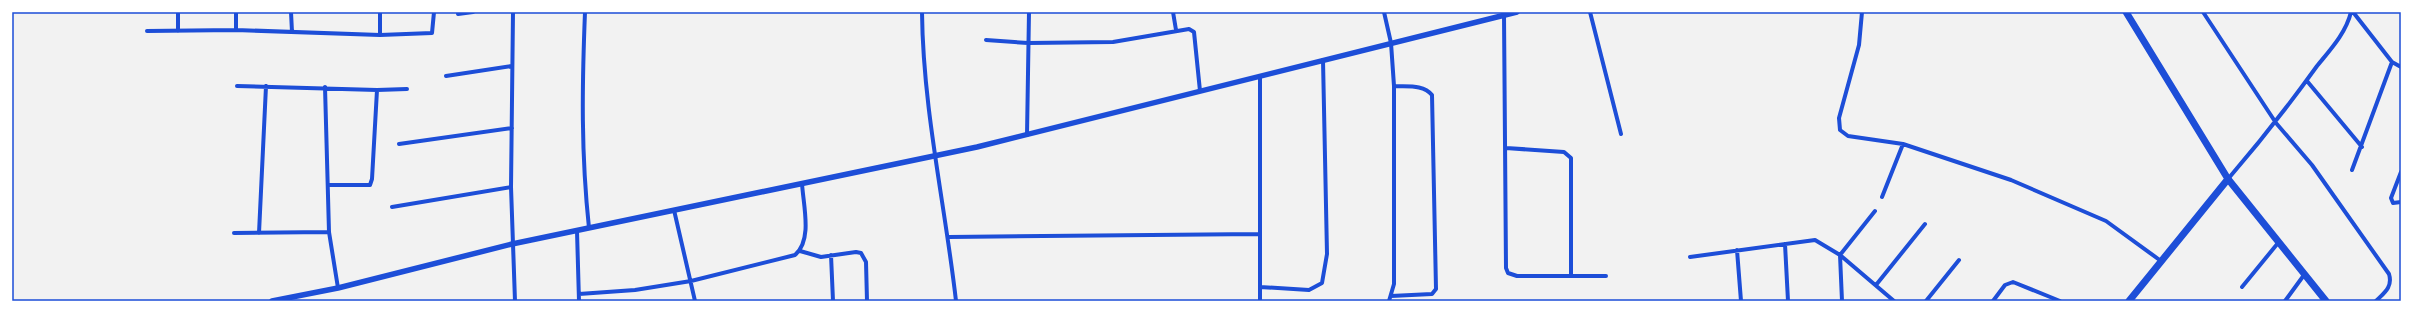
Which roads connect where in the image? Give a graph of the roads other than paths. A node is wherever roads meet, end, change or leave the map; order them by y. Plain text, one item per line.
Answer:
1 (178, 12) edge
2 (236, 12) edge
3 (291, 12) edge
4 (380, 12) edge
5 (434, 12) edge
6 (473, 12) edge
7 (513, 12) edge
8 (585, 12) edge
9 (922, 12) edge
10 (1029, 12) edge
11 (1173, 12) edge
12 (1384, 12) edge
13 (1517, 12) edge
14 (1590, 12) edge
15 (1862, 12) edge
16 (2126, 12) edge
17 (2203, 12) edge
18 (2352, 12) edge
19 (458, 14) dead end
20 (1504, 15) junction
21 (236, 30) junction
22 (1176, 30) junction
23 (147, 31) dead end
24 (178, 31) junction
25 (292, 32) junction
26 (380, 35) junction
27 (986, 40) dead end
28 (1028, 43) junction
29 (1391, 43) junction
30 (1323, 60) junction
31 (2392, 62) junction
32 (512, 66) junction
33 (2401, 67) edge
34 (446, 76) dead end
35 (1260, 76) junction
36 (2307, 81) junction
37 (237, 86) dead end
38 (266, 86) junction
39 (1394, 86) junction
40 (325, 87) junction
41 (407, 89) dead end
42 (377, 90) junction
43 (1200, 91) junction
44 (2276, 123) junction
45 (512, 128) junction
46 (1621, 134) dead end
47 (1027, 135) junction
48 (399, 144) dead end
49 (1903, 144) junction
50 (2362, 147) junction
51 (1506, 148) junction
52 (934, 155) junction
53 (2352, 170) dead end
54 (2401, 172) edge
55 (2400, 179) edge
56 (2228, 180) junction
57 (802, 182) junction
58 (328, 185) junction
59 (511, 187) junction
60 (1882, 197) dead end
61 (2401, 202) edge
62 (392, 207) dead end
63 (674, 210) junction
64 (1875, 212) dead end
65 (1925, 224) dead end
66 (590, 228) junction
67 (577, 231) junction
68 (329, 232) junction
69 (234, 233) dead end
70 (259, 233) junction
71 (1259, 234) junction
72 (949, 237) junction
73 (2278, 242) junction
74 (512, 244) junction
75 (1785, 244) junction
76 (1737, 250) junction
77 (800, 251) junction
78 (831, 255) junction
79 (1840, 256) junction
80 (1690, 257) dead end
81 (1959, 260) dead end
82 (2162, 261) junction
83 (2304, 275) junction
84 (1571, 276) junction
85 (1606, 276) dead end
86 (691, 281) junction
87 (1876, 285) junction
88 (1260, 287) junction
89 (2242, 287) dead end
90 (338, 288) junction
91 (579, 294) junction
92 (1391, 296) junction
93 (272, 301) edge
94 (515, 301) edge
95 (579, 301) edge
96 (695, 301) edge
97 (833, 301) edge
98 (866, 301) edge
99 (956, 301) edge
100 (1260, 301) edge
101 (1389, 301) edge
102 (1741, 301) edge
103 (1788, 301) edge
104 (1842, 301) edge
105 (1894, 301) edge
106 (1926, 301) edge
107 (1993, 301) edge
108 (2060, 301) edge
109 (2129, 301) edge
110 (2286, 301) edge
111 (2326, 301) edge
112 (2376, 301) edge

1 - 24 street
2 - 21 street
3 - 25 street
4 - 26 street
5 - 26 street
6 - 19 street
7 - 32 street
8 - 66 street
9 - 52 street
10 - 28 street
11 - 22 street
12 - 29 street
13 - 20 street
14 - 46 street
15 - 49 street
16 - 56 main road
17 - 44 street
18 - 31 street
18 - 36 street
20 - 29 street
20 - 51 street
21 - 24 street
21 - 25 street
22 - 28 street
22 - 43 street
23 - 24 street
25 - 26 street
27 - 28 street
28 - 47 street
29 - 30 street
29 - 39 street
30 - 35 street
30 - 88 street
31 - 33 street
31 - 50 street
32 - 34 street
32 - 45 street
35 - 43 street
35 - 71 street
36 - 44 street
36 - 50 street
37 - 38 street
38 - 40 street
38 - 70 street
39 - 92 street
39 - 92 street
40 - 42 street
40 - 58 street
41 - 42 street
42 - 58 street
43 - 47 street
44 - 56 street
44 - 112 street
45 - 48 street
45 - 59 street
47 - 52 street
49 - 60 street
49 - 82 street
50 - 53 street
51 - 84 street
51 - 84 street
52 - 57 street
52 - 72 street
54 - 55 street
55 - 61 street
56 - 73 main road
56 - 82 main road
57 - 63 street
57 - 77 street
58 - 68 street
59 - 62 street
59 - 74 street
63 - 66 street
63 - 86 street
64 - 79 street
65 - 87 street
66 - 67 street
67 - 74 street
67 - 91 street
68 - 70 street
68 - 90 street
69 - 70 street
71 - 72 street
71 - 88 street
72 - 99 street
73 - 83 main road
73 - 89 street
74 - 90 street
74 - 94 street
75 - 76 street
75 - 79 street
75 - 103 street
76 - 80 street
76 - 102 street
77 - 78 street
77 - 86 street
78 - 97 street
78 - 98 street
79 - 87 street
79 - 104 street
81 - 106 street
82 - 109 main road
83 - 110 street
83 - 111 main road
84 - 85 street
86 - 91 street
86 - 96 street
87 - 105 street
88 - 100 street
90 - 93 street
91 - 95 street
92 - 101 street
107 - 108 street

